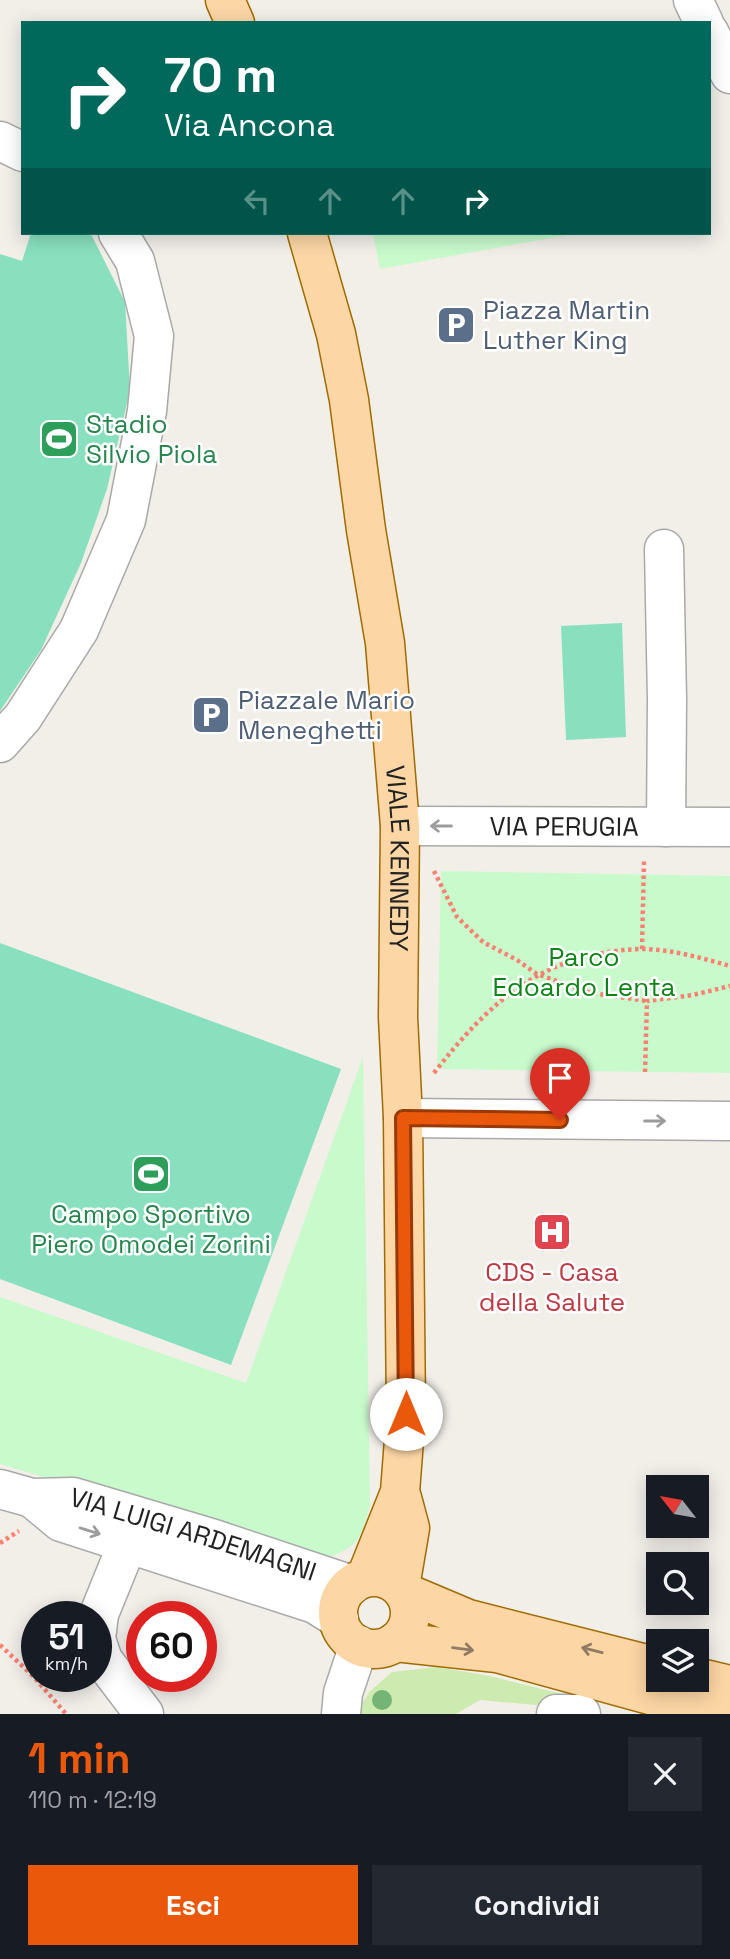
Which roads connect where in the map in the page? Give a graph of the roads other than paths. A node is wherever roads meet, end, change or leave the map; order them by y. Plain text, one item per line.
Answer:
1 (226, 0) edge
2 (693, 0) edge
3 (234, 21) edge
4 (704, 21) edge
5 (711, 36) edge
6 (730, 74) edge
7 (0, 141) edge
8 (21, 151) edge
9 (119, 235) edge
10 (308, 235) edge
11 (664, 549) dead end
12 (0, 743) edge
13 (400, 826) junction
14 (655, 827) junction
15 (730, 827) edge
16 (403, 1118) junction
17 (730, 1121) edge
18 (19, 1505) edge
19 (134, 1530) junction
20 (374, 1607) junction
21 (646, 1664) edge
22 (709, 1679) edge
23 (730, 1685) edge
24 (144, 1714) edge
25 (341, 1714) edge
26 (556, 1714) edge
27 (581, 1714) edge
28 (719, 1714) edge

1 - 3 main road
2 - 4 street
5 - 6 street
7 - 8 street
9 - 12 street
10 - 13 main road, VIALE KENNEDY
11 - 14 street
14 -> 13 street, VIA PERUGIA
13 - 16 main road, VIALE KENNEDY
14 - 15 street, VIA PERUGIA
16 -> 17 street
16 - 20 main road, VIALE KENNEDY
18 - 19 street, VIA LUIGI ARDEMAGNI
19 - 20 street, VIA LUIGI ARDEMAGNI
19 - 20 street, VIA LUIGI ARDEMAGNI
19 - 24 street
21 -> 20 main road
20 - 25 street
20 -> 28 main road
22 - 23 main road
26 - 27 street

